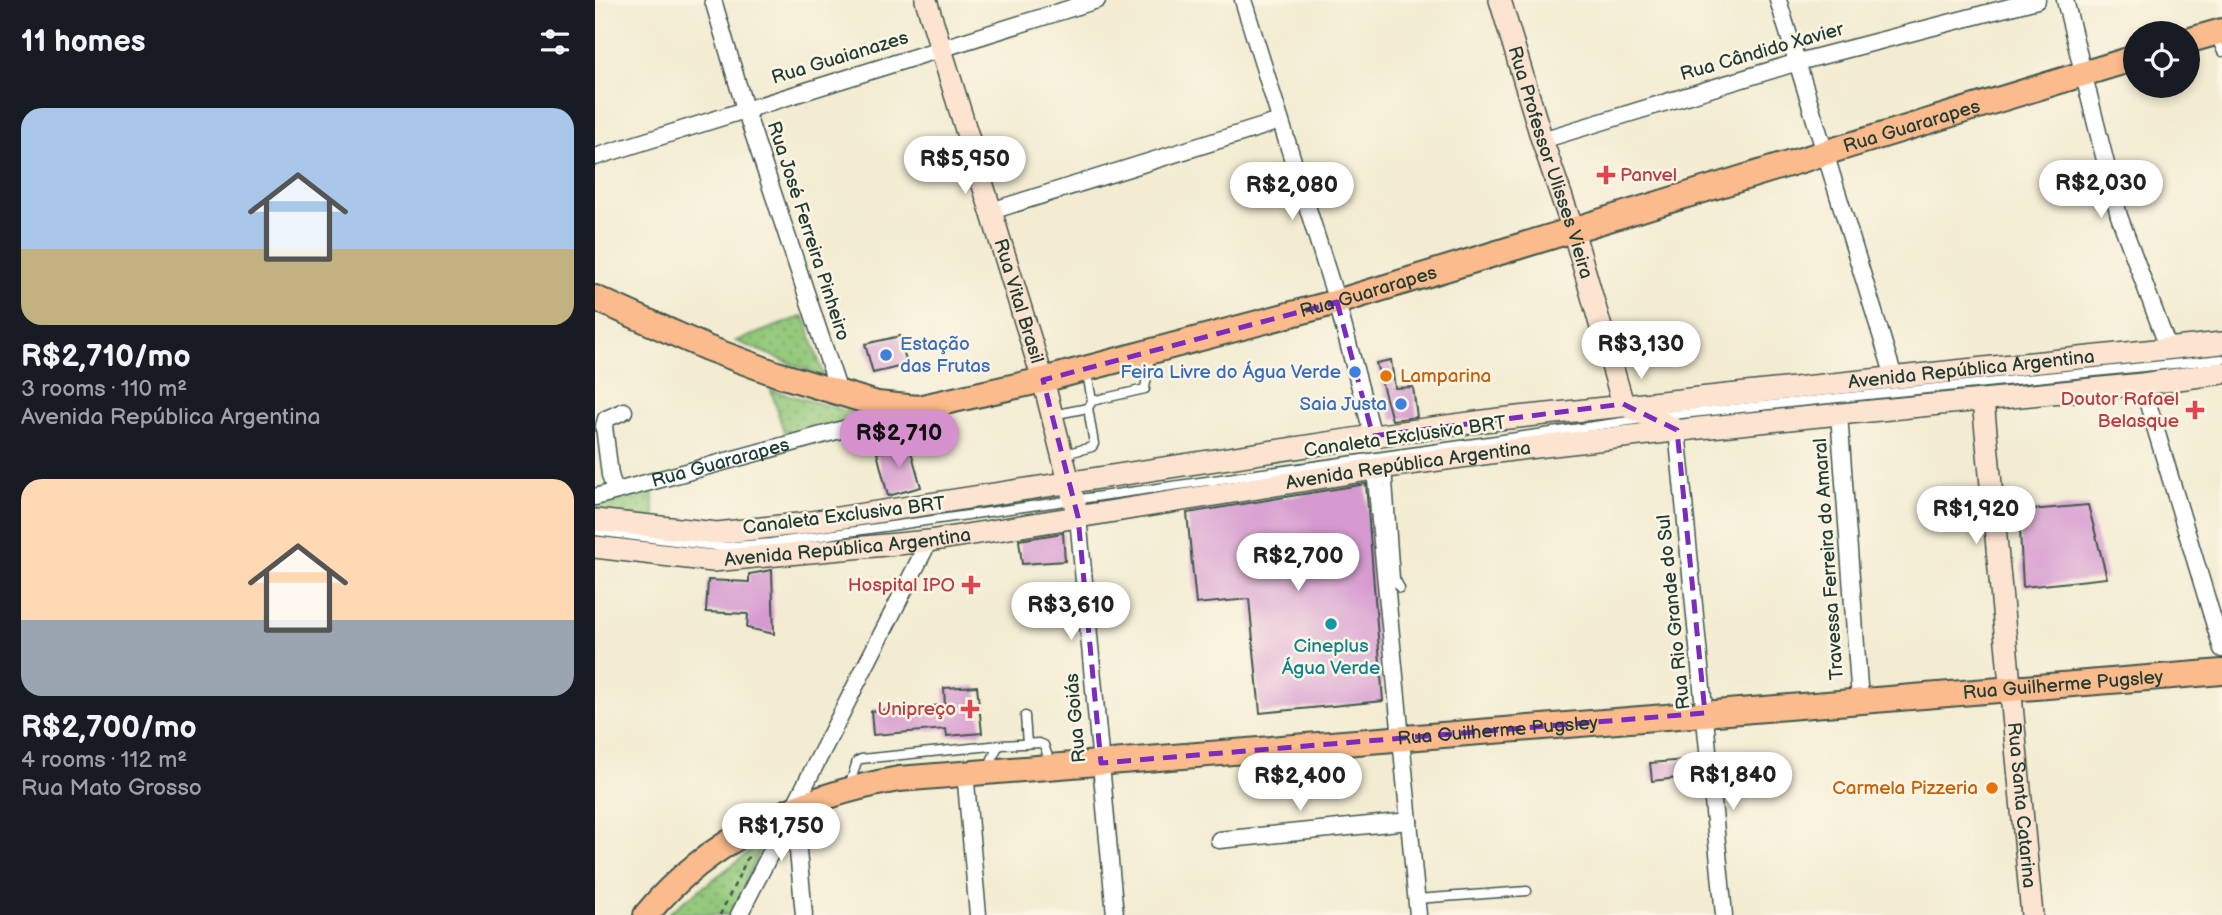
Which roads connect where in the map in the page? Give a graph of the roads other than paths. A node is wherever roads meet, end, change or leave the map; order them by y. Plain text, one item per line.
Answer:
1 (713, 0) edge
2 (926, 0) edge
3 (1243, 0) edge
4 (1500, 0) edge
5 (1778, 0) edge
6 (2037, 0) edge
7 (2065, 0) edge
8 (1088, 1) edge
9 (2219, 39) edge
10 (2200, 40) edge
11 (941, 48) junction
12 (1798, 62) junction
13 (2123, 62) edge
14 (2083, 74) junction
15 (745, 109) junction
16 (1280, 121) junction
17 (1542, 140) junction
18 (1827, 153) junction
19 (595, 157) edge
20 (991, 211) junction
21 (1573, 230) junction
22 (595, 298) edge
23 (1336, 302) junction
24 (2222, 343) edge
25 (2169, 350) junction
26 (1150, 351) junction
27 (2222, 359) edge
28 (1086, 369) junction
29 (2222, 373) edge
30 (1894, 377) junction
31 (1043, 380) junction
32 (2142, 384) junction
33 (839, 395) junction
34 (1983, 401) junction
35 (1090, 404) junction
36 (1623, 404) junction
37 (918, 408) junction
38 (624, 411) dead end
39 (1839, 414) junction
40 (1052, 415) junction
41 (1651, 418) junction
42 (1677, 430) junction
43 (1373, 436) junction
44 (1063, 455) junction
45 (1381, 468) junction
46 (615, 491) junction
47 (595, 497) edge
48 (1074, 500) junction
49 (595, 520) edge
50 (595, 531) edge
51 (929, 541) junction
52 (595, 547) edge
53 (1399, 588) dead end
54 (2222, 649) edge
55 (2222, 672) edge
56 (2010, 688) junction
57 (1860, 700) junction
58 (1705, 713) junction
59 (1025, 716) dead end
60 (1401, 738) junction
61 (1027, 744) junction
62 (1001, 745) junction
63 (1101, 763) junction
64 (1051, 766) junction
65 (976, 771) junction
66 (848, 789) junction
67 (794, 808) junction
68 (1409, 821) junction
69 (1219, 841) dead end
70 (1527, 891) dead end
71 (1417, 907) edge
72 (646, 915) edge
73 (739, 915) edge
74 (804, 915) edge
75 (978, 915) edge
76 (1115, 915) edge
77 (1724, 915) edge
78 (2032, 915) edge

1 - 15 street, Rua José Ferreira Pinheiro
2 - 11 street, Rua Vital Brasil
3 - 16 street
4 - 17 street, Rua Professor Ulisses Vieira
5 - 12 street
6 - 12 street, Rua Cândido Xavier
7 - 14 street
8 - 11 street, Rua Guaianazes
9 - 10 main road
11 - 15 street, Rua Guaianazes
11 - 20 street, Rua Vital Brasil
12 - 17 street, Rua Cândido Xavier
12 - 18 street
13 - 14 main road, Rua Guararapes
14 - 18 main road, Rua Guararapes
14 - 25 street
15 - 19 street, Rua Guaianazes
15 - 33 street, Rua José Ferreira Pinheiro
16 - 20 street
16 - 23 street
17 - 21 street, Rua Professor Ulisses Vieira
18 - 21 main road, Rua Guararapes
18 - 30 street
20 - 31 street, Rua Vital Brasil
21 - 23 main road, Rua Guararapes
21 - 36 street, Rua Professor Ulisses Vieira
22 - 33 main road
23 - 26 main road, Rua Guararapes
23 - 43 street
24 - 25 street, Avenida República Argentina
25 - 30 street, Avenida República Argentina
26 - 28 main road, Rua Guararapes
26 - 35 lane
27 - 41 lane, Canaleta Exclusiva BRT
28 - 31 main road, Rua Guararapes
28 - 35 lane
29 - 32 street, Avenida República Argentina
30 - 36 street, Avenida República Argentina
31 - 37 main road, Rua Guararapes
31 - 40 street, Rua Vital Brasil
32 - 34 street, Avenida República Argentina
32 - 54 street
33 - 37 main road
34 - 39 street, Avenida República Argentina
34 - 56 street, Rua Santa Catarina
35 - 40 lane
35 - 44 lane
36 - 41 street
36 - 43 street, Avenida República Argentina
37 - 46 street, Rua Guararapes
38 - 46 street
39 - 42 street, Avenida República Argentina
39 - 57 street, Travessa Ferreira do Amaral
40 - 44 street, Rua Vital Brasil
41 - 42 street
41 - 48 lane, Canaleta Exclusiva BRT
42 - 45 street, Avenida República Argentina
42 - 58 street, Rua Rio Grande do Sul
43 - 48 street, Avenida República Argentina
44 - 48 street, Rua Vital Brasil
45 - 48 street, Avenida República Argentina
45 - 53 lane
45 - 60 street
46 - 47 street, Rua Guararapes
48 - 49 street, Avenida República Argentina
48 - 50 lane, Canaleta Exclusiva BRT
48 - 51 street, Avenida República Argentina
48 - 63 street, Rua Goiás
51 - 52 street, Avenida República Argentina
51 - 67 street
55 - 56 main road, Rua Guilherme Pugsley
56 - 57 main road, Rua Guilherme Pugsley
56 - 78 street, Rua Santa Catarina
57 - 58 main road, Rua Guilherme Pugsley
58 - 60 main road, Rua Guilherme Pugsley
58 - 77 street, Rua Rio Grande do Sul
59 - 61 lane
60 - 63 main road, Rua Guilherme Pugsley
60 - 68 street
61 - 62 lane
61 - 64 lane
62 - 65 lane
62 - 66 lane
63 - 64 main road, Rua Guilherme Pugsley
63 - 76 street, Rua Goiás
64 - 65 main road, Rua Guilherme Pugsley
65 - 66 main road, Rua Guilherme Pugsley
65 - 75 street
66 - 67 main road, Rua Guilherme Pugsley
67 - 72 main road, Rua Guilherme Pugsley
67 - 73 street
67 - 74 street
68 - 69 street
68 - 71 street
70 - 71 lane

